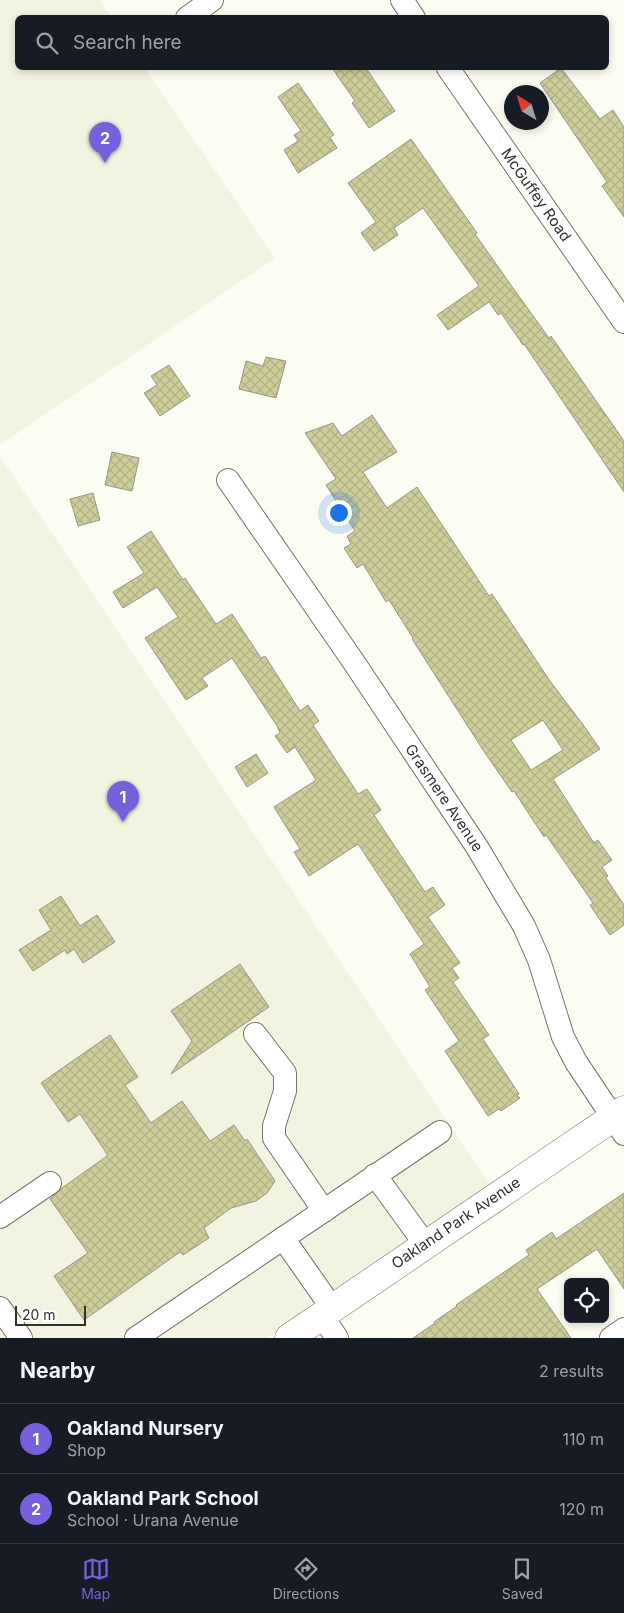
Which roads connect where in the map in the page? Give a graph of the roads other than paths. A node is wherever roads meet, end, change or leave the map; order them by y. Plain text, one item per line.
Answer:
1 (212, 0) edge
2 (402, 0) edge
3 (191, 15) edge
4 (412, 15) edge
5 (449, 70) edge
6 (624, 322) edge
7 (228, 480) dead end
8 (255, 1034) dead end
9 (620, 1120) edge
10 (440, 1132) dead end
11 (375, 1175) junction
12 (50, 1183) dead end
13 (324, 1211) junction
14 (0, 1217) edge
15 (283, 1238) junction
16 (425, 1244) junction
17 (0, 1308) edge
18 (327, 1312) junction
19 (624, 1329) edge
20 (20, 1338) edge
21 (136, 1338) edge
22 (289, 1338) edge
23 (336, 1338) edge
24 (611, 1338) edge

1 - 3 street
2 - 4 street
5 - 6 street, McGuffey Road
7 - 9 street, Grasmere Avenue
8 - 13 street
9 - 16 main road, Oakland Park Avenue
10 - 11 street
11 - 13 street
11 - 16 street
12 - 14 street
13 - 15 street
15 - 18 street
15 - 21 street
16 - 18 main road, Oakland Park Avenue
17 - 20 street
18 - 22 main road, Oakland Park Avenue
18 - 23 street
19 - 24 street

